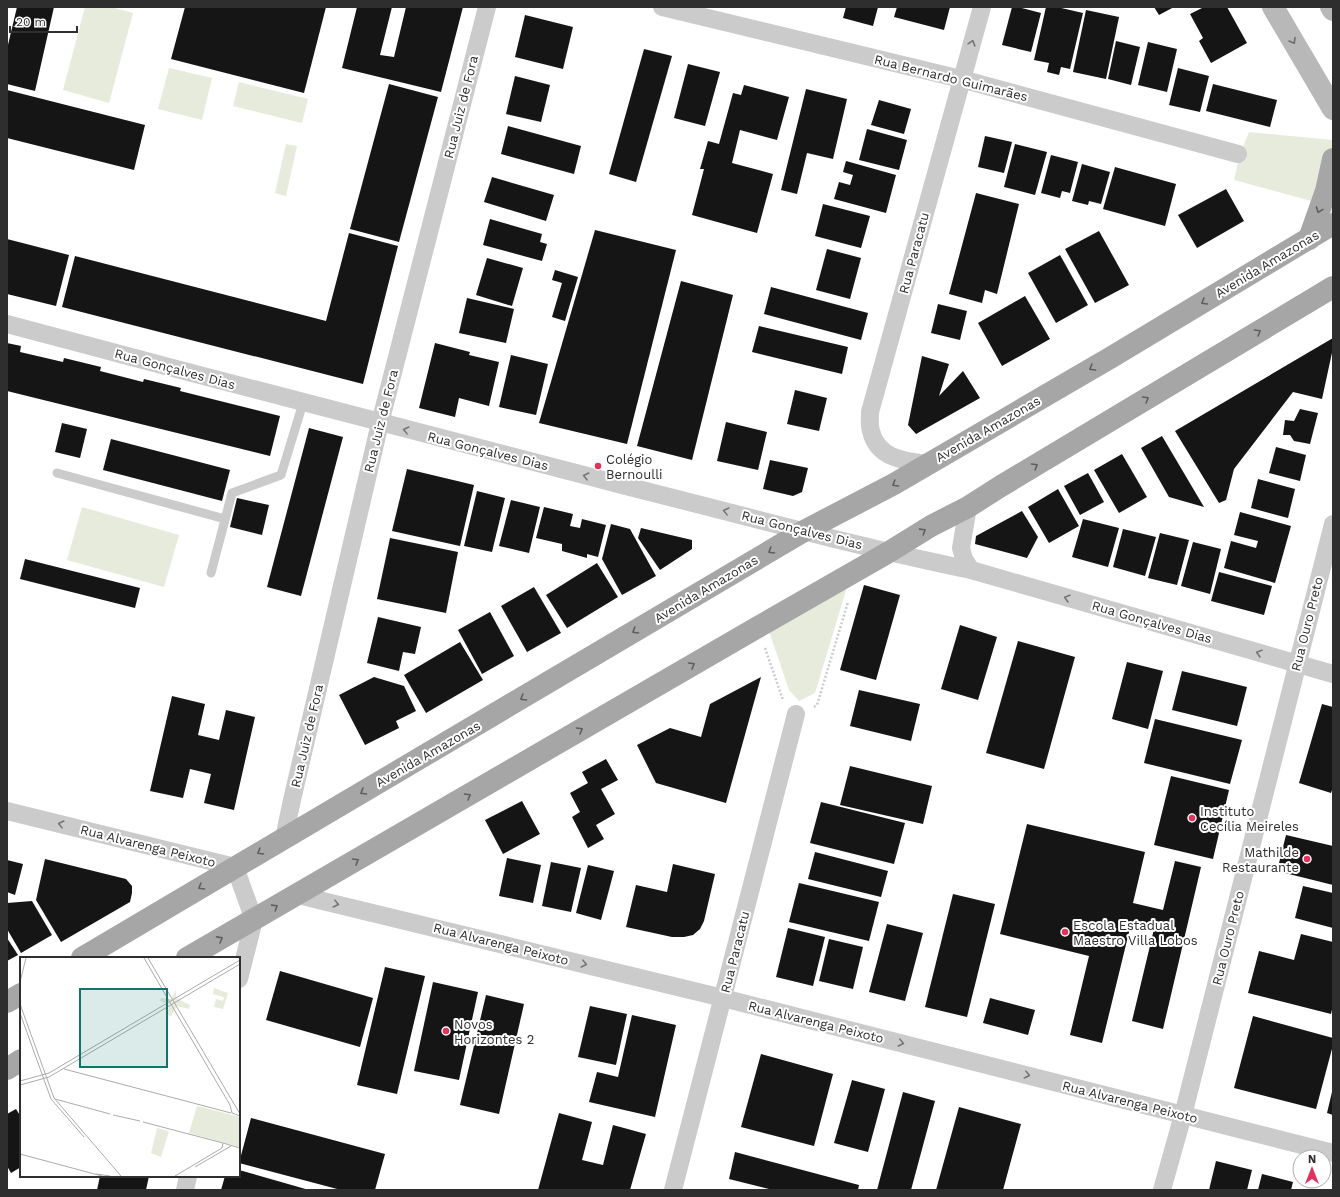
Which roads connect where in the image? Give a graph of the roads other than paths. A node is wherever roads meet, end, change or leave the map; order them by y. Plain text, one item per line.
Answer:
1 (487, 7) edge
2 (662, 7) edge
3 (982, 7) edge
4 (1273, 7) edge
5 (1331, 7) edge
6 (1333, 10) edge
7 (961, 79) junction
8 (1333, 109) edge
9 (1238, 154) dead end
10 (1333, 159) edge
11 (1333, 224) edge
12 (1309, 239) junction
13 (1333, 287) edge
14 (7, 324) edge
15 (303, 403) junction
16 (380, 424) junction
17 (926, 464) junction
18 (57, 473) dead end
19 (968, 507) junction
20 (225, 519) junction
21 (1333, 524) edge
22 (804, 531) junction
23 (889, 552) junction
24 (971, 570) junction
25 (211, 573) dead end
26 (1297, 664) junction
27 (1333, 674) edge
28 (796, 714) road end
29 (7, 811) edge
30 (284, 838) junction
31 (235, 867) junction
32 (298, 895) junction
33 (254, 920) junction
34 (84, 957) edge
35 (189, 957) edge
36 (240, 974) edge
37 (20, 995) edge
38 (723, 998) junction
39 (7, 1002) edge
40 (20, 1061) edge
41 (7, 1069) edge
42 (1183, 1115) junction
43 (1333, 1153) edge
44 (188, 1177) edge
45 (185, 1190) edge
46 (673, 1190) edge
47 (1162, 1190) edge

1 - 16 street, Rua Juiz de Fora
2 - 7 street, Rua Bernardo Guimarães
7 -> 3 street, Rua Paracatu
4 -> 8 main road
5 - 6 main road
7 - 9 street, Rua Bernardo Guimarães
7 - 17 street, Rua Paracatu
10 -> 12 main road
11 - 12 main road, Avenida Amazonas
12 -> 17 main road, Avenida Amazonas
19 -> 13 main road
14 - 15 street, Rua Gonçalves Dias
15 - 16 street, Rua Gonçalves Dias
15 - 20 lane
22 -> 16 street, Rua Gonçalves Dias
16 - 30 street, Rua Juiz de Fora
17 -> 22 main road, Avenida Amazonas
18 - 20 lane
23 -> 19 main road
19 - 24 street
20 - 25 lane
21 - 26 street, Rua Ouro Preto
22 - 23 street, Rua Gonçalves Dias
22 -> 30 main road, Avenida Amazonas
23 - 24 street, Rua Gonçalves Dias
32 -> 23 main road
26 -> 24 street, Rua Gonçalves Dias
26 - 27 street, Rua Gonçalves Dias
26 - 42 street, Rua Ouro Preto
28 - 38 street, Rua Paracatu
31 -> 29 street, Rua Alvarenga Peixoto
30 -> 31 main road, Avenida Amazonas
31 - 33 street, Rua Alvarenga Peixoto
31 -> 34 main road, Avenida Amazonas
33 -> 32 main road
32 -> 38 street, Rua Alvarenga Peixoto
35 -> 33 main road
33 - 36 street
37 - 39 main road
38 -> 42 street, Rua Alvarenga Peixoto
38 - 46 street, Rua Paracatu
40 - 41 main road
42 - 43 street, Rua Alvarenga Peixoto
42 - 47 street, Rua Ouro Preto
44 - 45 street

